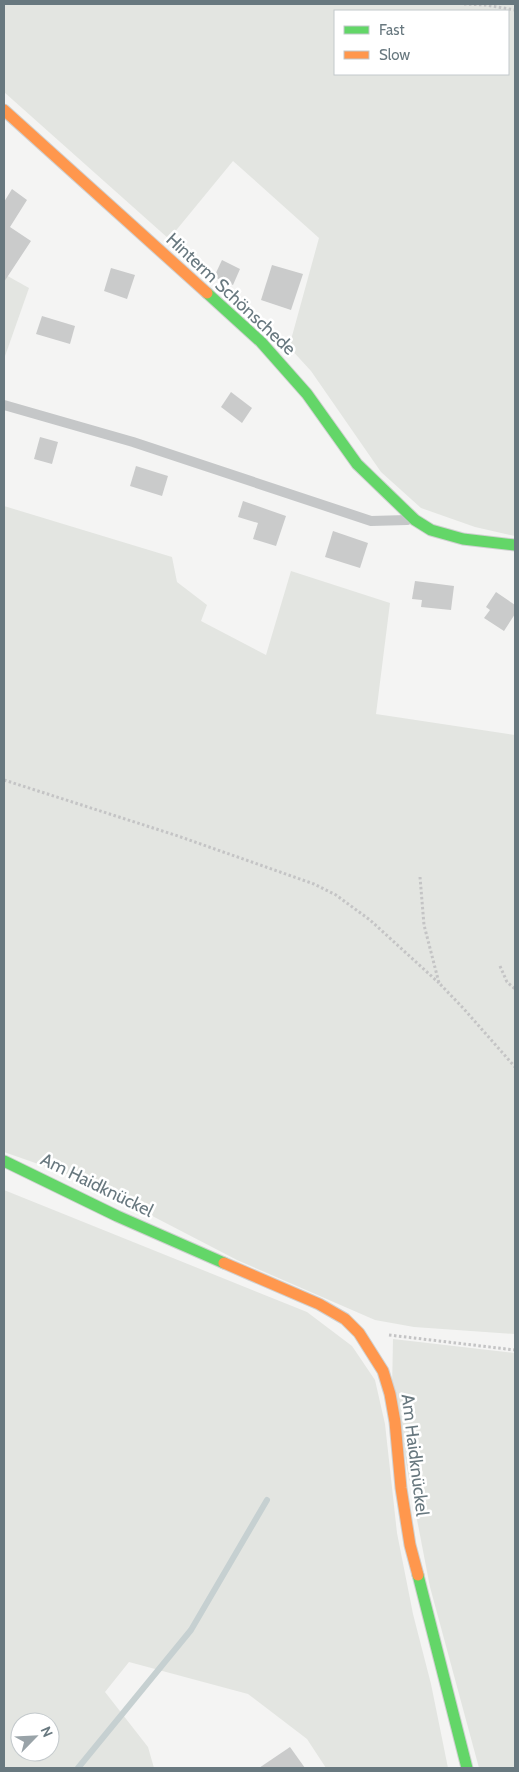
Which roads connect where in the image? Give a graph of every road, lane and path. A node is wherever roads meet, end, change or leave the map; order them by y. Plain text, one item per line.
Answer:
1 (464, 4) edge
2 (515, 10) edge
3 (4, 110) edge
4 (4, 405) edge
5 (415, 520) junction
6 (515, 545) edge
7 (4, 780) edge
8 (420, 877) dead end
9 (500, 966) dead end
10 (439, 983) junction
11 (515, 989) edge
12 (515, 1067) edge
13 (4, 1162) edge
14 (386, 1335) dead end
15 (515, 1350) edge
16 (467, 1768) edge

1 - 2 path
3 - 5 street, Hinterm Schönschede
4 - 5 lane
5 - 6 street, Hinterm Schönschede
7 - 10 path
8 - 10 path
9 - 11 path
10 - 12 path
13 - 16 street, Am Haidknückel
14 - 15 path

